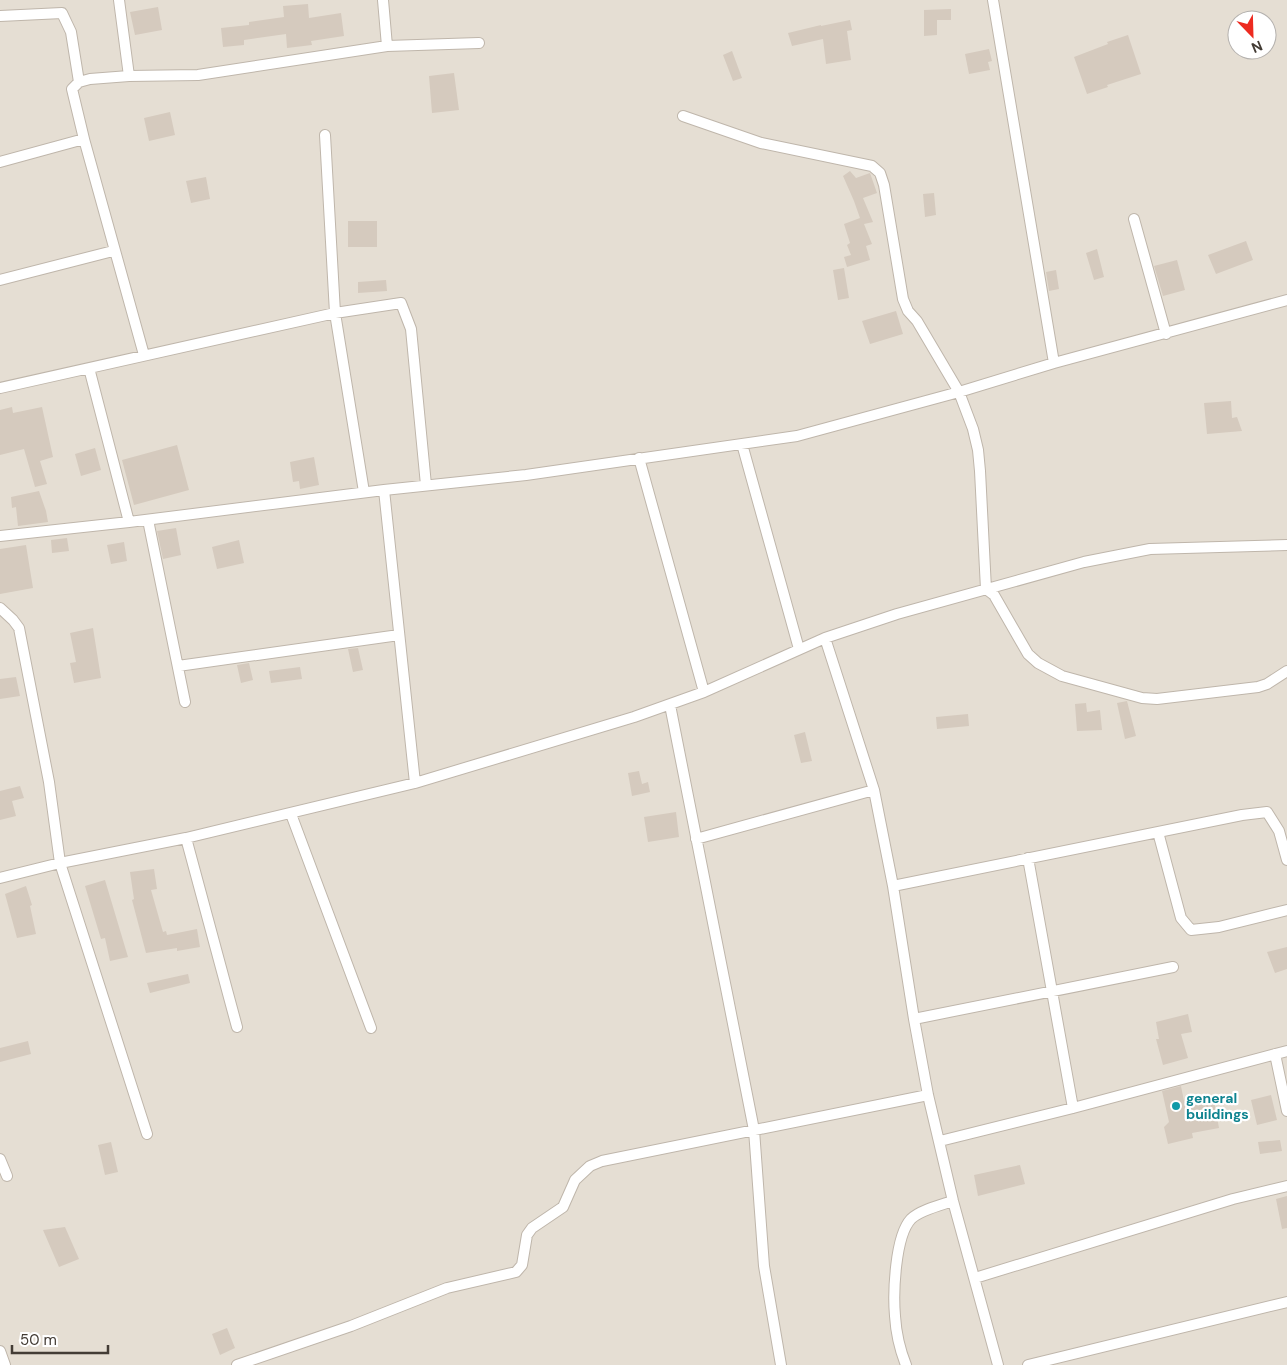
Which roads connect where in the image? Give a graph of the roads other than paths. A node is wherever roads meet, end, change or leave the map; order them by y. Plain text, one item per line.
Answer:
1 (120, 0) edge
2 (383, 0) edge
3 (993, 0) edge
4 (0, 16) edge
5 (479, 43) dead end
6 (387, 46) junction
7 (129, 76) junction
8 (79, 82) junction
9 (683, 116) dead end
10 (325, 135) dead end
11 (84, 140) junction
12 (0, 162) edge
13 (1134, 219) dead end
14 (114, 251) junction
15 (0, 280) edge
16 (1287, 300) edge
17 (335, 313) junction
18 (1166, 334) junction
19 (144, 356) junction
20 (1054, 363) junction
21 (90, 368) junction
22 (0, 388) edge
23 (959, 392) junction
24 (742, 444) junction
25 (639, 458) junction
26 (426, 485) junction
27 (384, 490) junction
28 (364, 492) junction
29 (148, 520) junction
30 (129, 522) junction
31 (0, 536) edge
32 (1287, 545) edge
33 (986, 589) junction
34 (0, 608) edge
35 (400, 636) junction
36 (825, 638) junction
37 (799, 649) junction
38 (178, 666) junction
39 (1287, 671) edge
40 (704, 692) junction
41 (185, 702) dead end
42 (670, 704) junction
43 (415, 783) junction
44 (874, 790) junction
45 (291, 814) junction
46 (1158, 832) junction
47 (186, 838) junction
48 (696, 839) junction
49 (1028, 858) junction
50 (1287, 860) edge
51 (60, 864) junction
52 (0, 878) edge
53 (893, 886) junction
54 (1287, 910) edge
55 (1173, 967) dead end
56 (1051, 992) junction
57 (914, 1019) junction
58 (237, 1027) dead end
59 (371, 1028) dead end
60 (1287, 1051) edge
61 (1275, 1054) junction
62 (928, 1095) junction
63 (1073, 1108) junction
64 (1287, 1111) edge
65 (754, 1130) junction
66 (147, 1134) dead end
67 (940, 1141) junction
68 (0, 1159) edge
69 (7, 1176) dead end
70 (1287, 1186) edge
71 (954, 1201) junction
72 (974, 1278) junction
73 (1287, 1302) edge
74 (0, 1351) edge
75 (266, 1360) edge
76 (4, 1365) edge
77 (237, 1365) edge
78 (781, 1365) edge
79 (906, 1365) edge
80 (998, 1365) edge
81 (1028, 1365) edge

1 - 7 street
2 - 6 street
3 - 20 street
4 - 8 street
5 - 6 street
6 - 7 street
7 - 8 street
8 - 11 street
9 - 23 street
10 - 17 street
11 - 12 street
11 - 14 street
13 - 18 street
14 - 15 street
14 - 19 street
16 - 18 street
17 - 19 street
17 - 26 street
17 - 28 street
18 - 20 street
19 - 21 street
20 - 23 street
21 - 22 street
21 - 30 street
23 - 24 street
23 - 33 street
24 - 25 street
24 - 37 street
25 - 26 street
25 - 40 street
26 - 27 street
27 - 28 street
27 - 35 street
28 - 29 street
29 - 30 street
29 - 38 street
30 - 31 street
32 - 33 street
33 - 36 street
33 - 39 street
34 - 51 street
35 - 38 street
35 - 43 street
36 - 37 street
36 - 44 street
37 - 40 street
38 - 41 street
40 - 42 street
42 - 43 street
42 - 48 street
43 - 45 street
44 - 48 street
44 - 53 street
45 - 47 street
45 - 59 street
46 - 49 street
46 - 50 street
46 - 54 street
47 - 51 street
47 - 58 street
48 - 65 street
49 - 53 street
49 - 56 street
51 - 52 street
51 - 66 street
53 - 57 street
55 - 56 street
56 - 57 street
56 - 63 street
57 - 62 street
60 - 61 street
61 - 63 street
61 - 64 street
62 - 65 street
62 - 67 street
63 - 67 street
65 - 75 street
65 - 78 street
67 - 71 street
68 - 69 street
70 - 72 street
71 - 72 street
71 - 79 street
72 - 80 street
73 - 81 street
74 - 76 street
75 - 77 street

